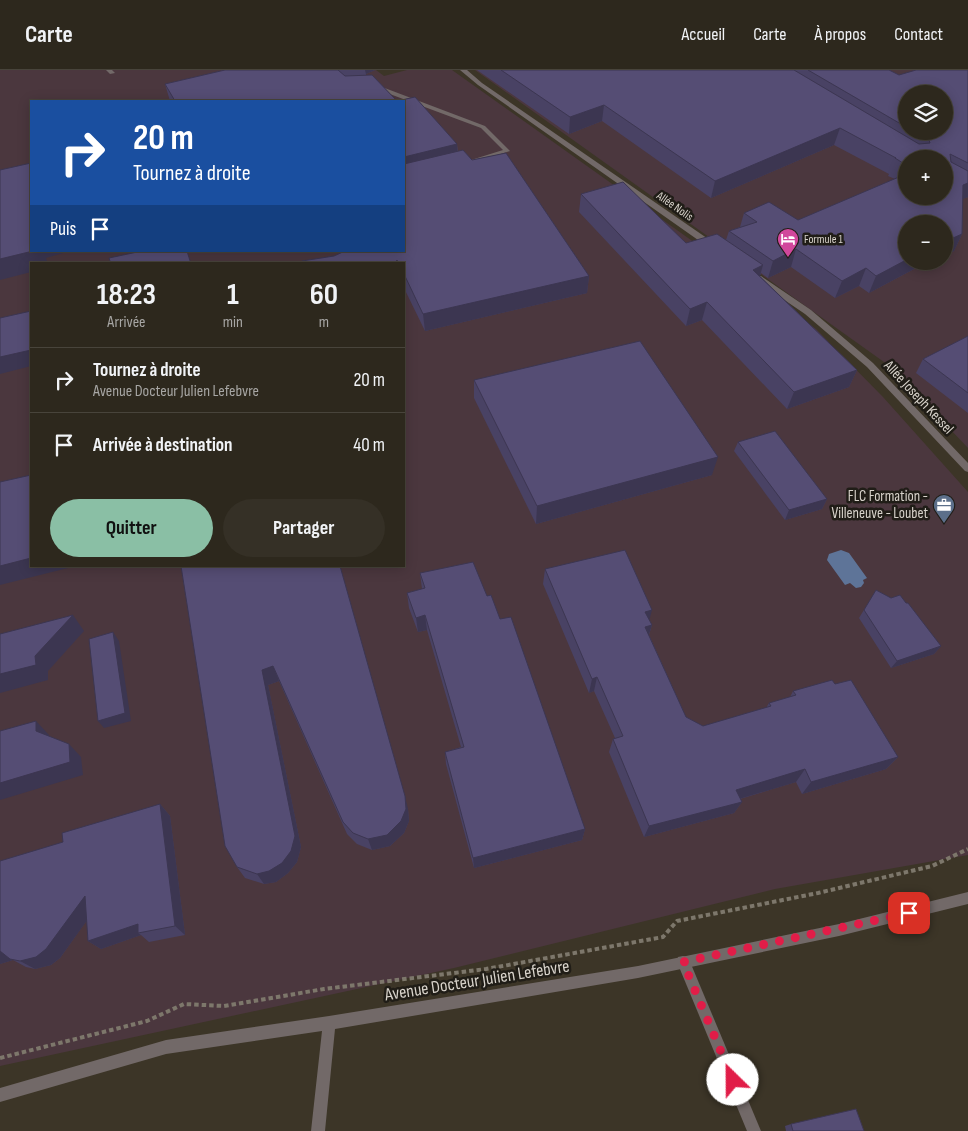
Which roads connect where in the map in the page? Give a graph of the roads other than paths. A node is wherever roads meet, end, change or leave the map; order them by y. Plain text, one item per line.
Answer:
1 (463, 70) edge
2 (365, 89) edge
3 (469, 162) edge
4 (715, 248) edge
5 (754, 275) edge
6 (968, 469) edge
7 (966, 899) edge
8 (683, 962) junction
9 (329, 1023) junction
10 (0, 1095) edge
11 (318, 1131) edge
12 (754, 1131) edge

1 - 4 street, Allée Nolis
2 - 3 street
5 - 6 street, Allée Joseph Kessel
7 - 8 street, Avenue Docteur Julien Lefebvre
8 - 9 street, Avenue Docteur Julien Lefebvre
8 - 12 street
9 - 10 street, Avenue Docteur Julien Lefebvre
9 - 11 street

